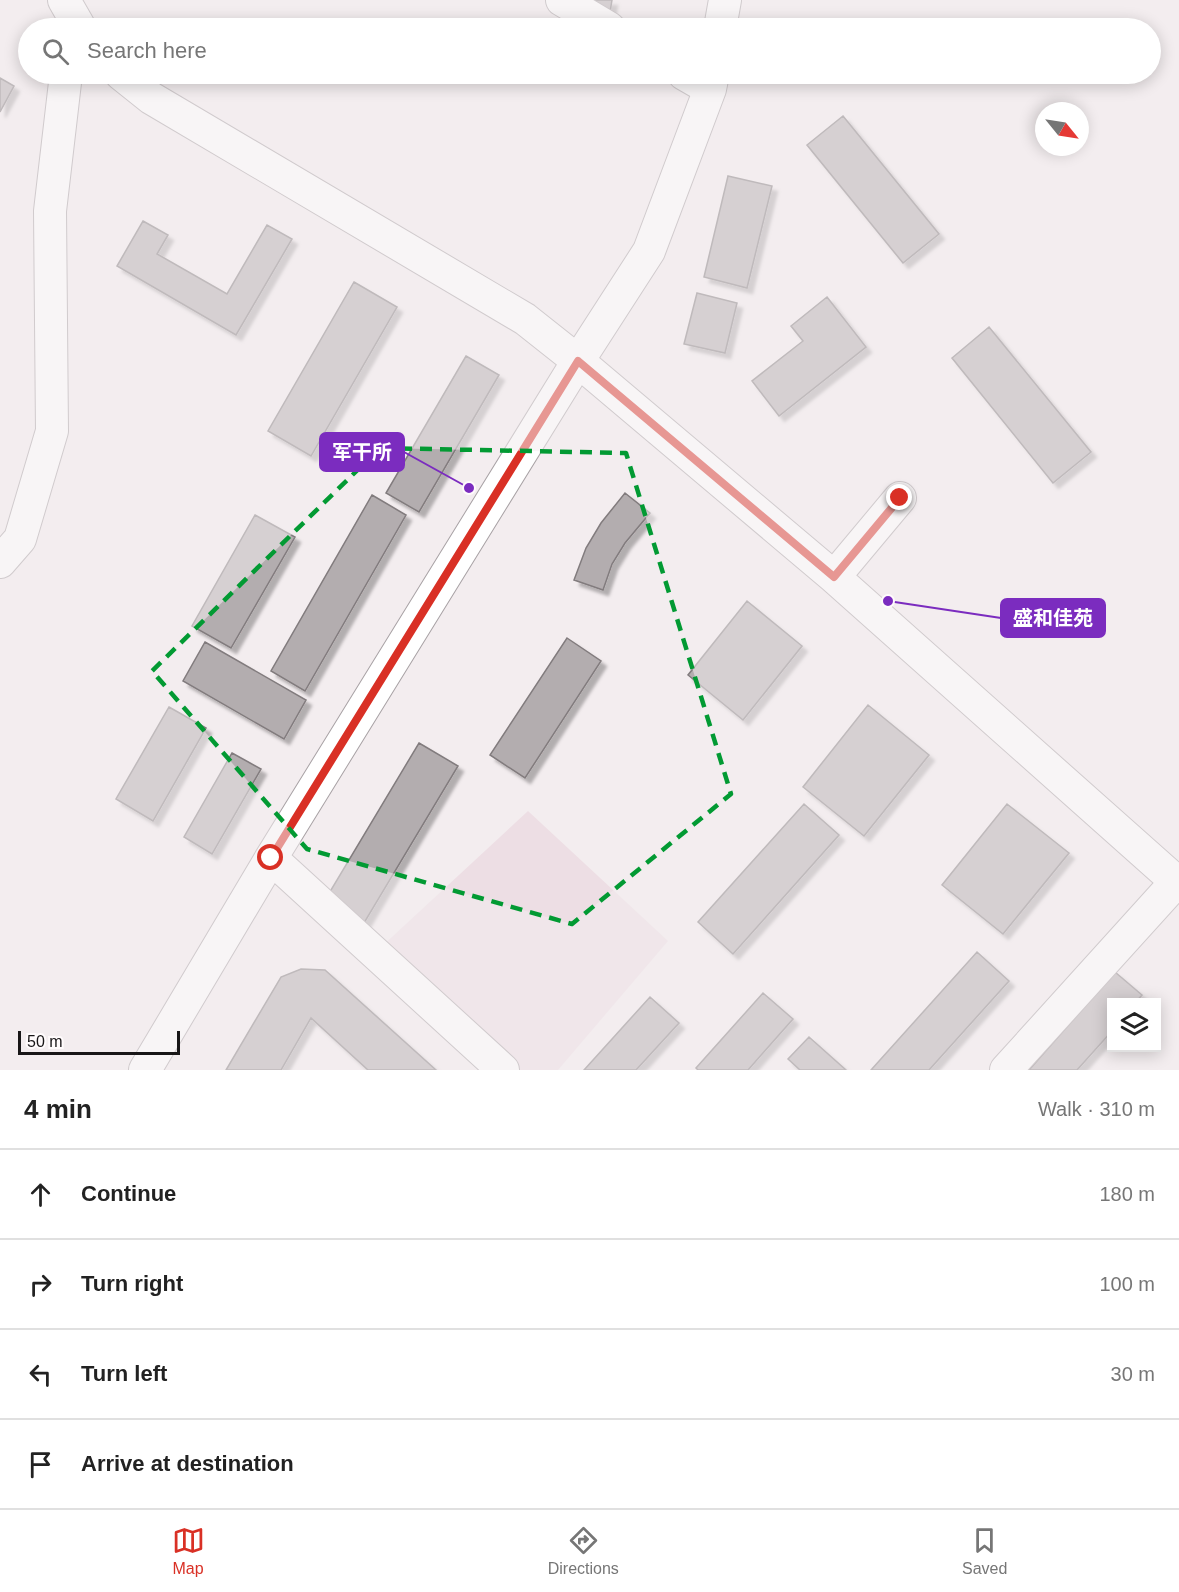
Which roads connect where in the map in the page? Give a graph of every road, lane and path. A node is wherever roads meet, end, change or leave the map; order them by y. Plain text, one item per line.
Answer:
1 (562, 0) edge
2 (725, 0) edge
3 (592, 18) edge
4 (722, 18) edge
5 (65, 84) edge
6 (134, 84) edge
7 (701, 84) edge
8 (578, 361) junction
9 (900, 498) dead end
10 (0, 561) edge
11 (834, 577) junction
12 (271, 858) junction
13 (1178, 883) edge
14 (145, 1070) edge
15 (503, 1070) edge
16 (1006, 1070) edge

1 - 3 street
2 - 4 street
5 - 10 street
6 - 8 street
7 - 8 street
8 - 11 street
8 - 12 street
9 - 11 street
11 - 13 street
12 - 14 street
12 - 15 street
13 - 16 street

